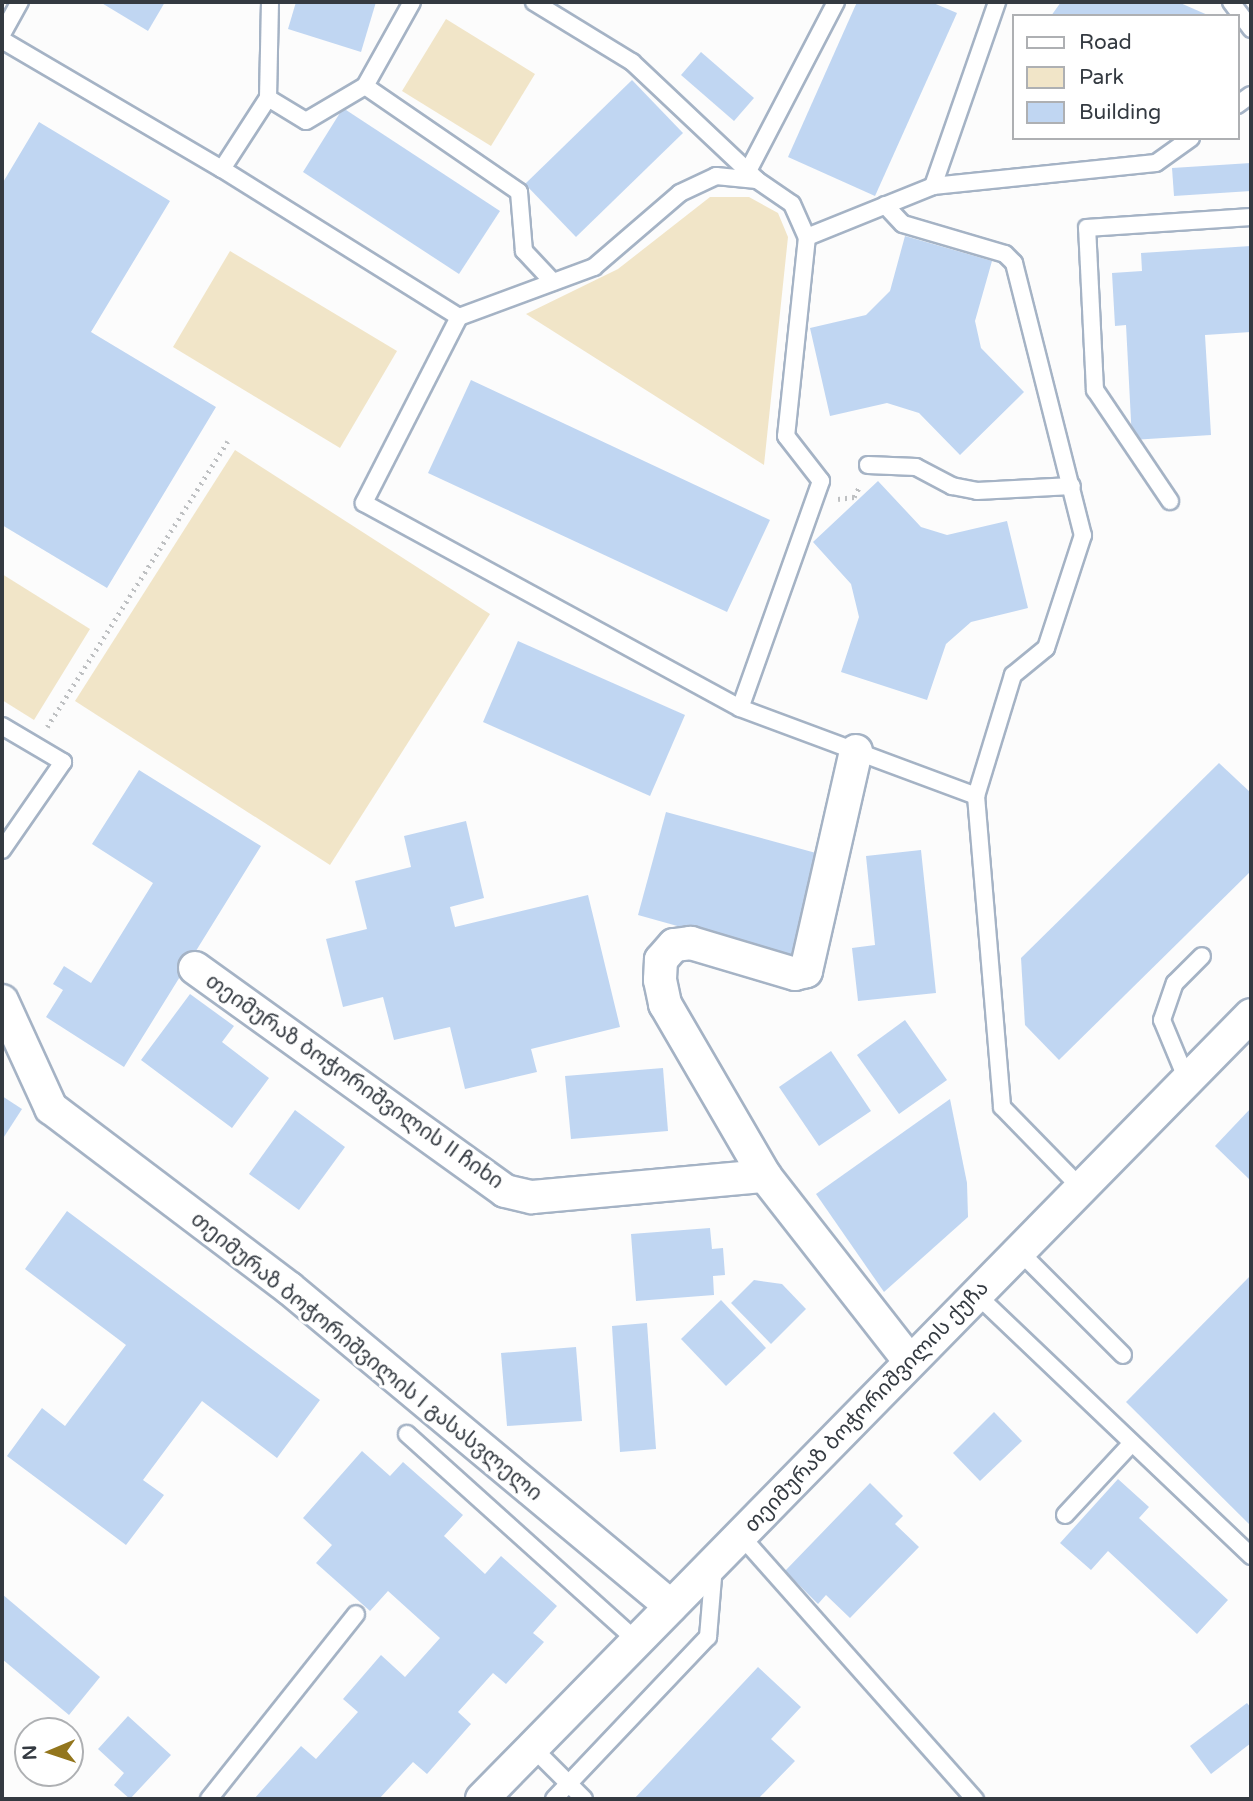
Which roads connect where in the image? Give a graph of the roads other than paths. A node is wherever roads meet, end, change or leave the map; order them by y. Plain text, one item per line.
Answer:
1 (20, 2) edge
2 (270, 2) edge
3 (412, 2) edge
4 (534, 2) edge
5 (836, 2) edge
6 (997, 2) edge
7 (1231, 2) edge
8 (1251, 29) edge
9 (2, 34) edge
10 (2, 40) edge
11 (365, 86) junction
12 (268, 98) junction
13 (1188, 140) edge
14 (222, 169) junction
15 (752, 176) junction
16 (933, 186) junction
17 (885, 205) junction
18 (1251, 217) edge
19 (807, 237) junction
20 (553, 282) junction
21 (459, 317) junction
22 (868, 465) dead end
23 (1072, 486) junction
24 (1170, 502) dead end
25 (740, 708) junction
26 (2, 726) edge
27 (856, 751) junction
28 (975, 796) junction
29 (2, 850) edge
30 (1202, 956) dead end
31 (195, 968) dead end
32 (2, 1000) edge
33 (1251, 1015) edge
34 (1187, 1080) junction
35 (765, 1176) junction
36 (1081, 1188) junction
37 (1019, 1251) junction
38 (976, 1294) junction
39 (1123, 1355) dead end
40 (909, 1360) junction
41 (407, 1434) dead end
42 (1132, 1443) junction
43 (1065, 1515) dead end
44 (742, 1537) junction
45 (1251, 1556) edge
46 (714, 1563) junction
47 (671, 1606) junction
48 (356, 1615) dead end
49 (637, 1641) junction
50 (533, 1748) junction
51 (568, 1784) junction
52 (209, 1799) edge
53 (482, 1799) edge
54 (554, 1799) edge
55 (584, 1799) edge
56 (975, 1799) edge

1 - 9 lane
2 - 12 lane
3 - 11 lane
4 - 15 lane
5 - 15 lane
6 - 16 lane
7 - 8 lane
10 - 14 lane
11 - 12 lane
11 - 20 lane
12 - 14 lane
13 - 16 lane
14 - 21 lane
15 - 19 lane
15 - 20 lane
16 - 17 lane
17 - 19 lane
17 - 23 lane
18 - 24 lane
19 - 25 lane
20 - 21 lane
21 - 25 lane
22 - 23 lane
23 - 28 lane
25 - 27 lane
26 - 29 lane
27 - 28 lane
27 - 35 street
28 - 36 lane
30 - 34 lane
31 - 35 street, თეიმურაზ ბოჭორიშვილის II ჩიხი
32 - 47 street, თეიმურაზ ბოჭორიშვილის I გასასვლელი
33 - 34 street, თეიმურაზ ბოჭორიშვილის ქუჩა
34 - 36 street, თეიმურაზ ბოჭორიშვილის ქუჩა
35 - 40 street
36 - 37 street, თეიმურაზ ბოჭორიშვილის ქუჩა
37 - 38 street, თეიმურაზ ბოჭორიშვილის ქუჩა
37 - 39 lane
38 - 40 street, თეიმურაზ ბოჭორიშვილის ქუჩა
38 - 42 lane
40 - 44 street, თეიმურაზ ბოჭორიშვილის ქუჩა
41 - 49 lane
42 - 43 lane
42 - 45 lane
44 - 46 street, თეიმურაზ ბოჭორიშვილის ქუჩა
44 - 56 lane
46 - 47 street, თეიმურაზ ბოჭორიშვილის ქუჩა
46 - 51 lane
47 - 49 street, თეიმურაზ ბოჭორიშვილის ქუჩა
48 - 52 lane
49 - 50 street, თეიმურაზ ბოჭორიშვილის ქუჩა
50 - 51 lane
50 - 53 street, თეიმურაზ ბოჭორიშვილის ქუჩა
51 - 54 lane
51 - 55 lane

